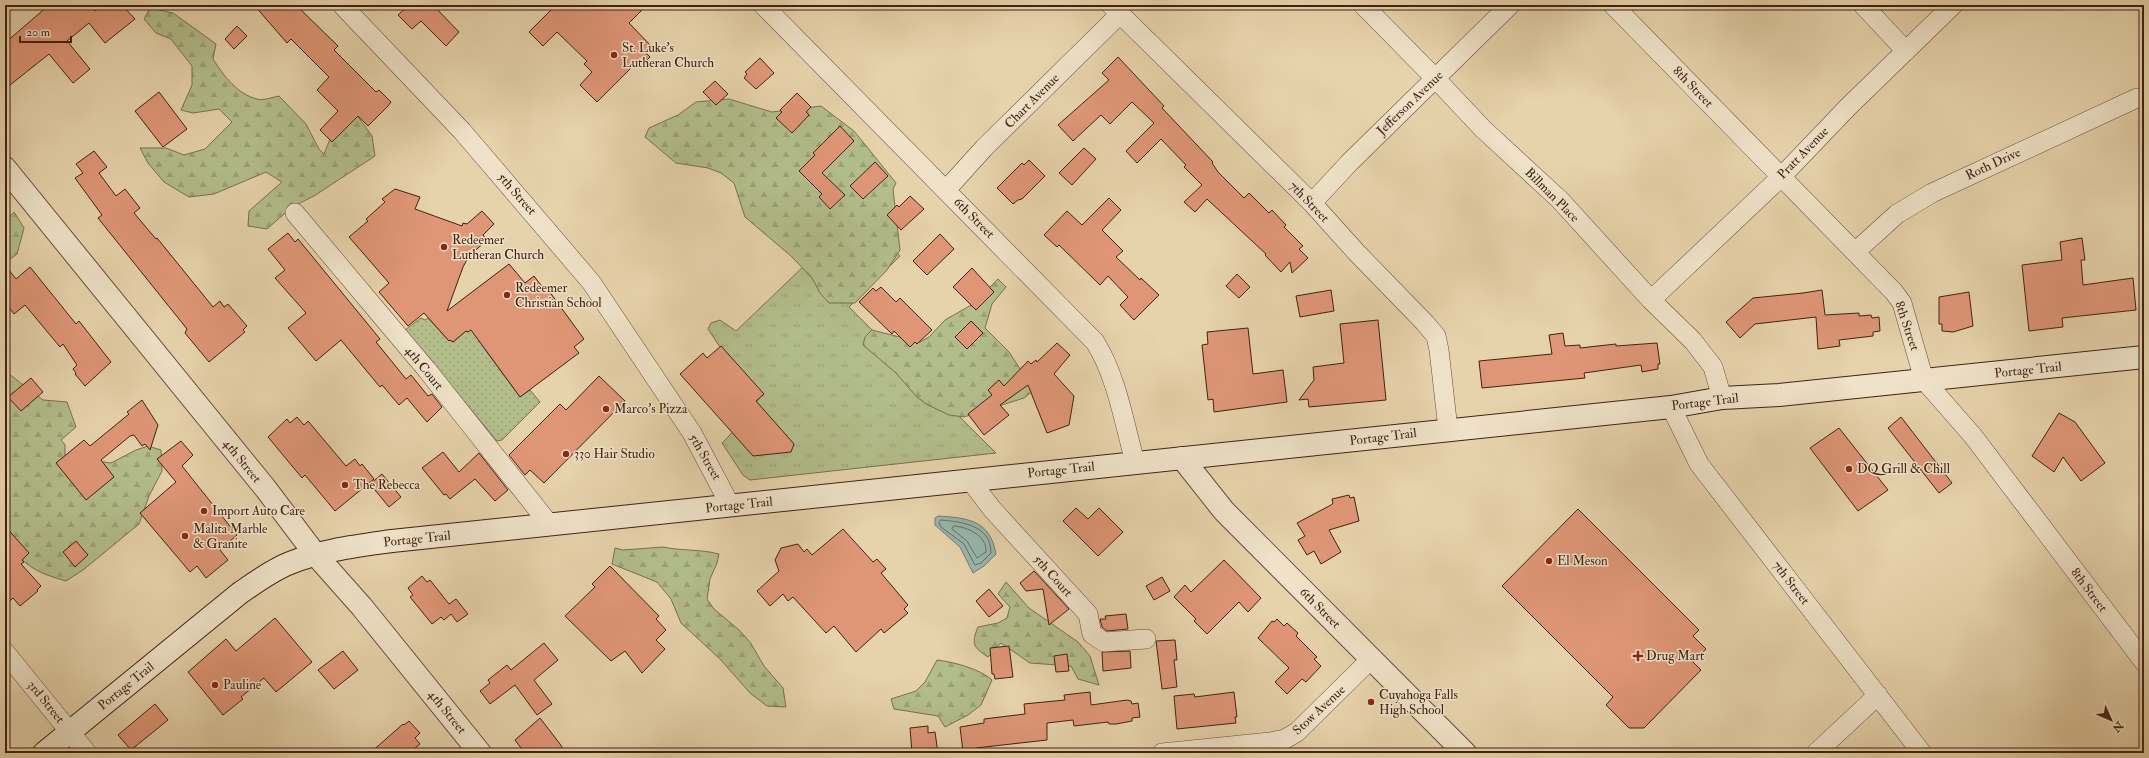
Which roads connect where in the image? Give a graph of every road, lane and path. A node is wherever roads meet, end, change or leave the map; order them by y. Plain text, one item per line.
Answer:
1 (342, 5) edge
2 (763, 5) edge
3 (1363, 5) edge
4 (1510, 5) edge
5 (1613, 5) edge
6 (1863, 5) edge
7 (1953, 5) edge
8 (1115, 10) edge
9 (1906, 51) junction
10 (1436, 79) junction
11 (2144, 98) edge
12 (5, 168) edge
13 (1781, 177) junction
14 (946, 190) junction
15 (1312, 203) junction
16 (295, 213) dead end
17 (1855, 252) junction
18 (1651, 300) junction
19 (2144, 357) edge
20 (1924, 380) junction
21 (1722, 398) junction
22 (1671, 407) junction
23 (1448, 429) junction
24 (1182, 458) junction
25 (1135, 462) junction
26 (970, 480) junction
27 (730, 505) junction
28 (550, 524) junction
29 (315, 554) junction
30 (1146, 639) dead end
31 (5, 652) edge
32 (1371, 659) junction
33 (2144, 662) edge
34 (1878, 695) junction
35 (70, 732) junction
36 (44, 753) edge
37 (88, 753) edge
38 (480, 753) edge
39 (1162, 753) edge
40 (1465, 753) edge
41 (1816, 753) edge
42 (1922, 753) edge

1 - 27 street, 5th Street
2 - 14 street, 6th Street
3 - 10 street, Billman Place
4 - 10 street, Jefferson Avenue
5 - 13 street, 8th Street
6 - 9 street
7 - 9 street, Pratt Avenue
8 - 14 street, Chart Avenue
8 - 15 street, 7th Street
9 - 13 street, Pratt Avenue
10 - 15 street, Jefferson Avenue
10 - 18 street, Billman Place
11 - 17 street, Roth Drive
12 - 29 main road, 4th Street
13 - 17 street, 8th Street
13 - 18 street, Pratt Avenue
14 - 25 street, 6th Street
15 - 23 street, 7th Street
16 - 28 street, 4th Court
17 - 20 street, 8th Street
18 - 21 street, Billman Place
19 - 20 main road, Portage Trail
20 - 21 main road, Portage Trail
20 - 33 street, 8th Street
21 - 22 main road, Portage Trail
22 - 23 main road, Portage Trail
22 - 34 street, 7th Street
23 - 24 main road, Portage Trail
24 - 25 main road, Portage Trail
24 - 32 main road, 6th Street
25 - 26 main road, Portage Trail
26 - 27 main road, Portage Trail
26 - 30 street, 5th Court
27 - 28 main road, Portage Trail
28 - 29 main road, Portage Trail
29 - 35 main road, Portage Trail
29 - 38 main road, 4th Street
31 - 35 street, 3rd Street
32 - 39 street, Stow Avenue
32 - 40 main road, 6th Street
34 - 41 street
34 - 42 street, 7th Street
35 - 36 main road, Portage Trail
35 - 37 street, 3rd Street

